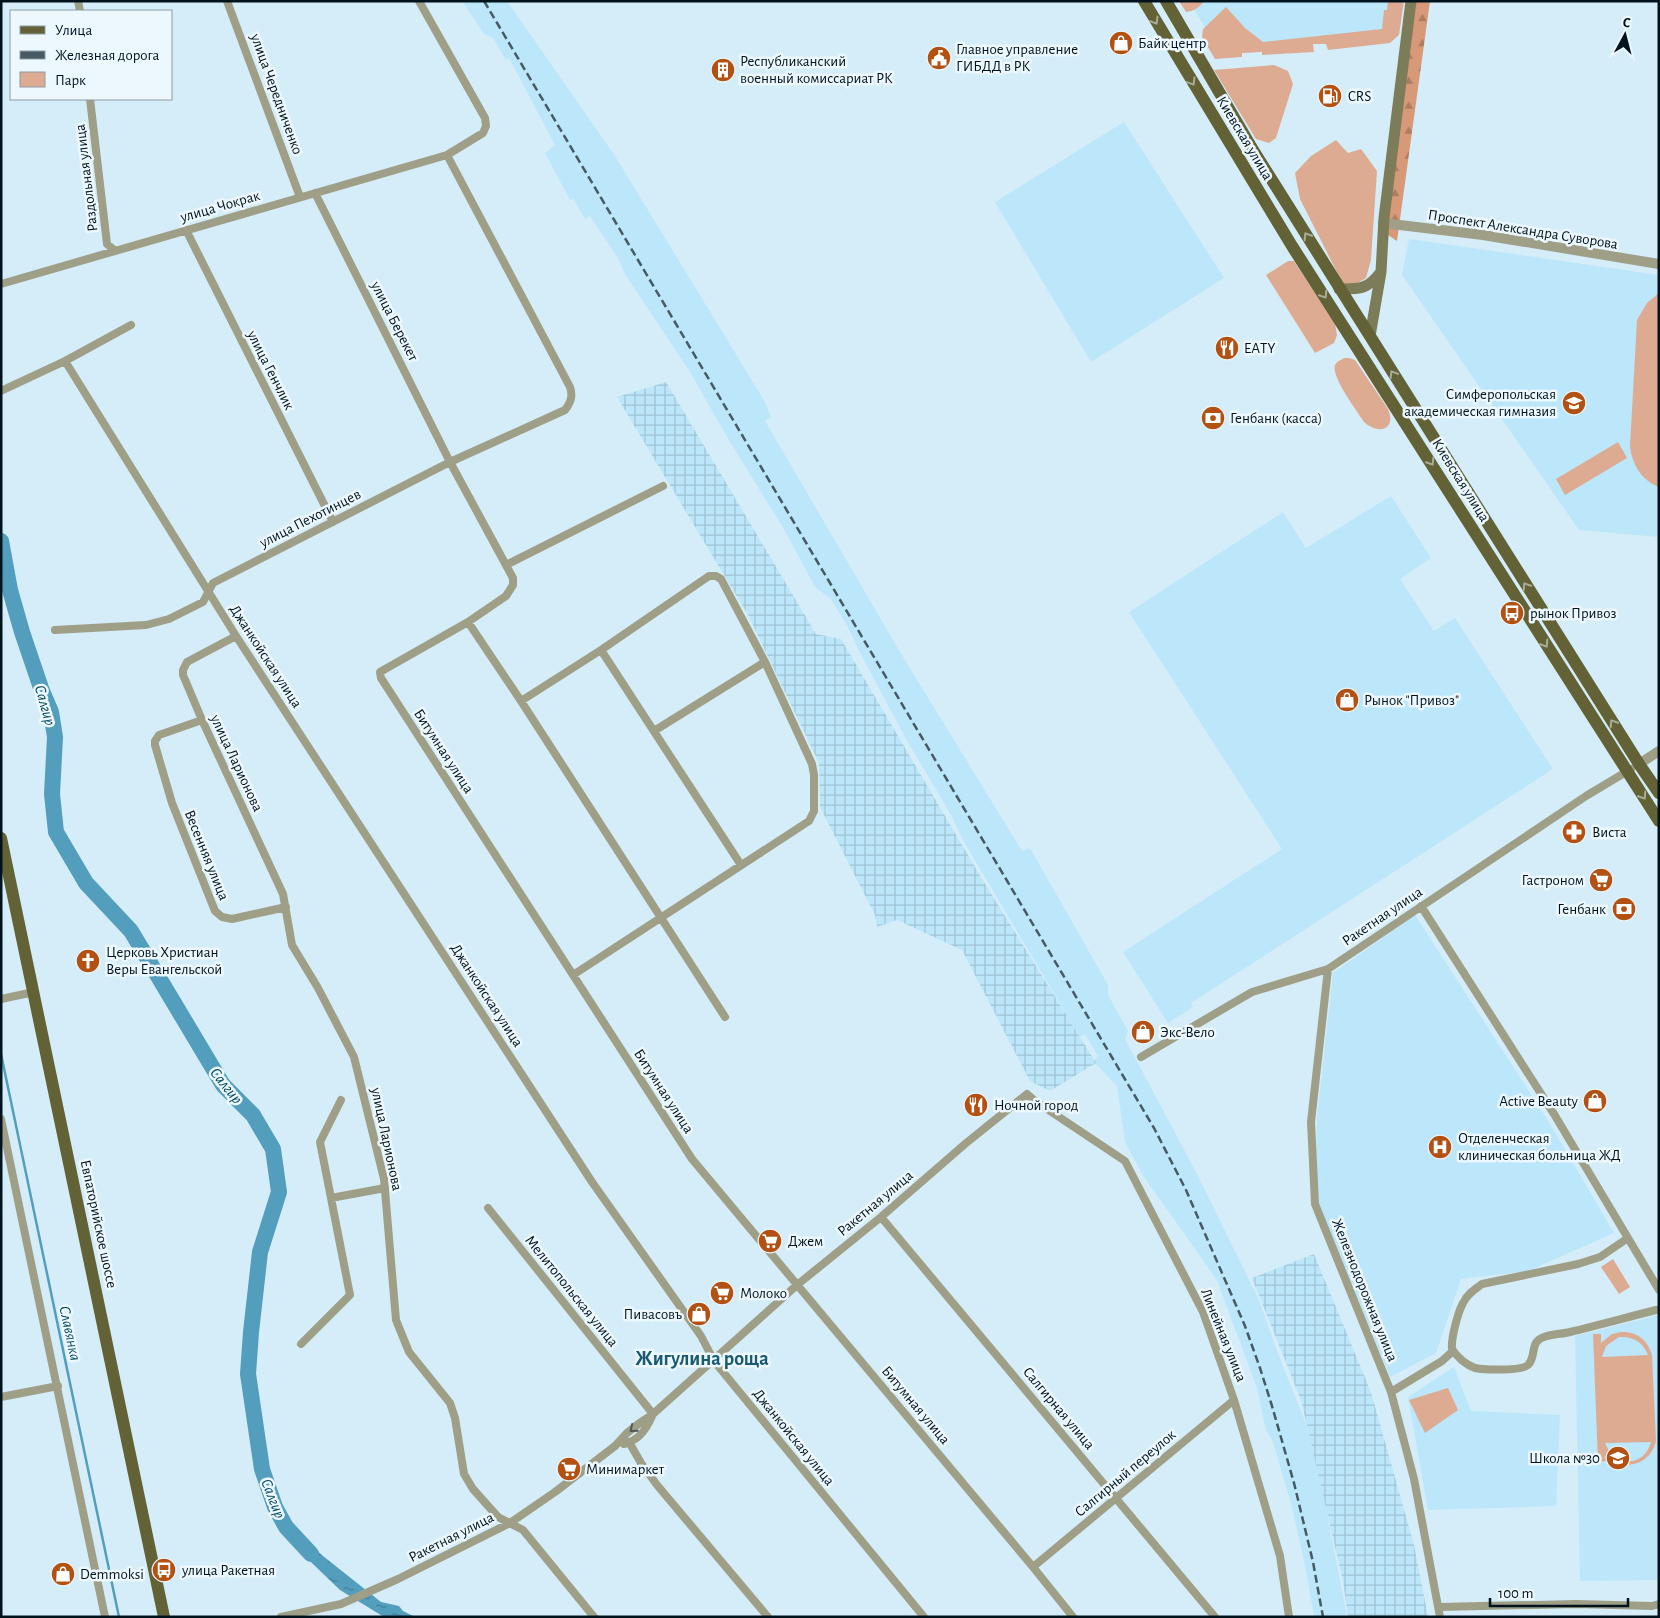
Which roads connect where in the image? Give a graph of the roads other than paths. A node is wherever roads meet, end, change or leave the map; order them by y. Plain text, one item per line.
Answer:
1 (227, 1) edge
2 (419, 1) edge
3 (1144, 1) edge
4 (1166, 1) edge
5 (1411, 1) edge
6 (1183, 30) junction
7 (1167, 41) junction
8 (90, 100) edge
9 (447, 155) junction
10 (315, 193) junction
11 (300, 197) junction
12 (1384, 223) junction
13 (186, 230) junction
14 (114, 250) junction
15 (1659, 264) edge
16 (1381, 272) junction
17 (1, 284) edge
18 (1339, 289) junction
19 (131, 325) dead end
20 (1370, 336) junction
21 (65, 361) junction
22 (1, 391) edge
23 (450, 462) junction
24 (663, 486) dead end
25 (332, 522) junction
26 (506, 565) junction
27 (513, 585) joint
28 (208, 592) junction
29 (468, 622) junction
30 (55, 630) dead end
31 (236, 636) junction
32 (601, 650) junction
33 (765, 662) junction
34 (521, 701) junction
35 (202, 720) junction
36 (654, 731) junction
37 (1659, 751) edge
38 (1639, 764) junction
39 (1627, 772) junction
40 (1659, 793) edge
41 (1659, 821) edge
42 (1, 838) edge
43 (741, 865) junction
44 (1421, 906) junction
45 (286, 907) junction
46 (660, 918) junction
47 (1328, 969) junction
48 (573, 975) junction
49 (34, 992) junction
50 (1, 998) edge
51 (725, 1017) dead end
52 (1141, 1056) dead end
53 (1027, 1094) joint
54 (341, 1100) dead end
55 (1, 1119) edge
56 (385, 1188) junction
57 (331, 1198) junction
58 (488, 1208) dead end
59 (881, 1217) junction
60 (1628, 1238) junction
61 (797, 1285) junction
62 (1659, 1290) edge
63 (1656, 1310) dead end
64 (300, 1344) dead end
65 (1453, 1352) junction
66 (714, 1361) junction
67 (58, 1386) junction
68 (1391, 1392) junction
69 (1, 1397) edge
70 (1234, 1400) junction
71 (653, 1414) junction
72 (629, 1442) junction
73 (615, 1446) junction
74 (1116, 1497) junction
75 (510, 1523) junction
76 (1033, 1567) junction
77 (1659, 1604) edge
78 (1439, 1607) junction
79 (105, 1617) edge
80 (164, 1617) edge
81 (281, 1617) edge
82 (594, 1617) edge
83 (768, 1617) edge
84 (924, 1617) edge
85 (1073, 1617) edge
86 (1215, 1617) edge
87 (1289, 1617) edge
88 (1440, 1617) edge

1 - 11 street, улица Чередниченко
2 - 9 street, улица Чокрак
3 -> 7 main road, Киевская улица
4 - 6 main road, Киевская улица
5 - 12 main road
6 - 7 street
18 -> 6 main road, Киевская улица
7 -> 39 main road, Киевская улица
8 - 14 street, Раздольная улица
9 - 10 street, улица Чокрак
9 - 23 street, улица Пехотинцев
10 - 11 street, улица Чокрак
10 - 23 street, улица Берекет
11 - 13 street, улица Чокрак
12 - 15 street, Проспект Александра Суворова
12 - 16 main road
13 - 14 street, улица Чокрак
13 - 25 street, улица Генчлик
14 - 17 street, улица Чокрак
16 - 18 main road
16 - 20 main road
18 - 20 main road, Киевская улица
19 - 21 street
38 -> 20 main road, Киевская улица
21 - 22 street
21 - 28 street, Джанкойская улица
23 - 25 street, улица Пехотинцев
23 - 26 street, улица Берекет
24 - 26 street
25 - 28 street, улица Пехотинцев
26 - 27 street, улица Берекет
27 - 29 street, Битумная улица
28 - 30 street, улица Пехотинцев
28 - 31 street, Джанкойская улица
29 - 34 street
29 - 48 street, Битумная улица
31 - 35 street, улица Ларионова
31 - 66 street, Джанкойская улица
32 - 33 street
32 - 34 street
32 - 36 street
33 - 36 street
33 - 43 street
34 - 46 street
35 - 45 street, улица Ларионова
35 - 45 street, Весенняя улица
36 - 43 street
37 - 38 street
38 - 39 street, Ракетная улица
38 - 40 main road, Киевская улица
39 -> 41 main road, Киевская улица
39 - 44 street, Ракетная улица
42 - 49 main road, Евпаторийское шоссе
43 - 46 street
44 - 47 street, Ракетная улица
44 - 60 street
45 - 56 street, улица Ларионова
46 - 48 street
46 - 51 street
47 - 52 street, Ракетная улица
47 - 68 street, Железнодорожная улица
48 - 61 street, Битумная улица
49 - 50 street
49 - 80 main road, Евпаторийское шоссе
53 - 59 street, Ракетная улица
53 - 70 street, Линейная улица
54 - 57 street
55 - 67 street
56 - 57 street
56 - 75 street, улица Ларионова
57 - 64 street
58 - 71 street, Мелитопольская улица
59 - 61 street, Ракетная улица
59 - 74 street, Салгирная улица
60 - 62 street
60 - 65 street
61 - 66 street, Ракетная улица
61 - 76 street, Битумная улица
63 - 65 street
65 - 68 street
66 - 71 street, Ракетная улица
66 - 84 street, Джанкойская улица
67 - 69 street
67 - 79 street
68 - 78 street, Железнодорожная улица
70 - 74 street, Салгирный переулок
70 - 87 street, Линейная улица
71 - 72 street, Ракетная улица
71 -> 73 street, Ракетная улица
72 - 73 street, Ракетная улица
72 - 83 street
73 - 75 street, Ракетная улица
74 - 76 street, Салгирный переулок
74 - 86 street, Салгирная улица
75 - 81 street, Ракетная улица
75 - 82 street, улица Ларионова
76 - 85 street, Битумная улица
77 - 78 street
78 - 88 street, Железнодорожная улица

